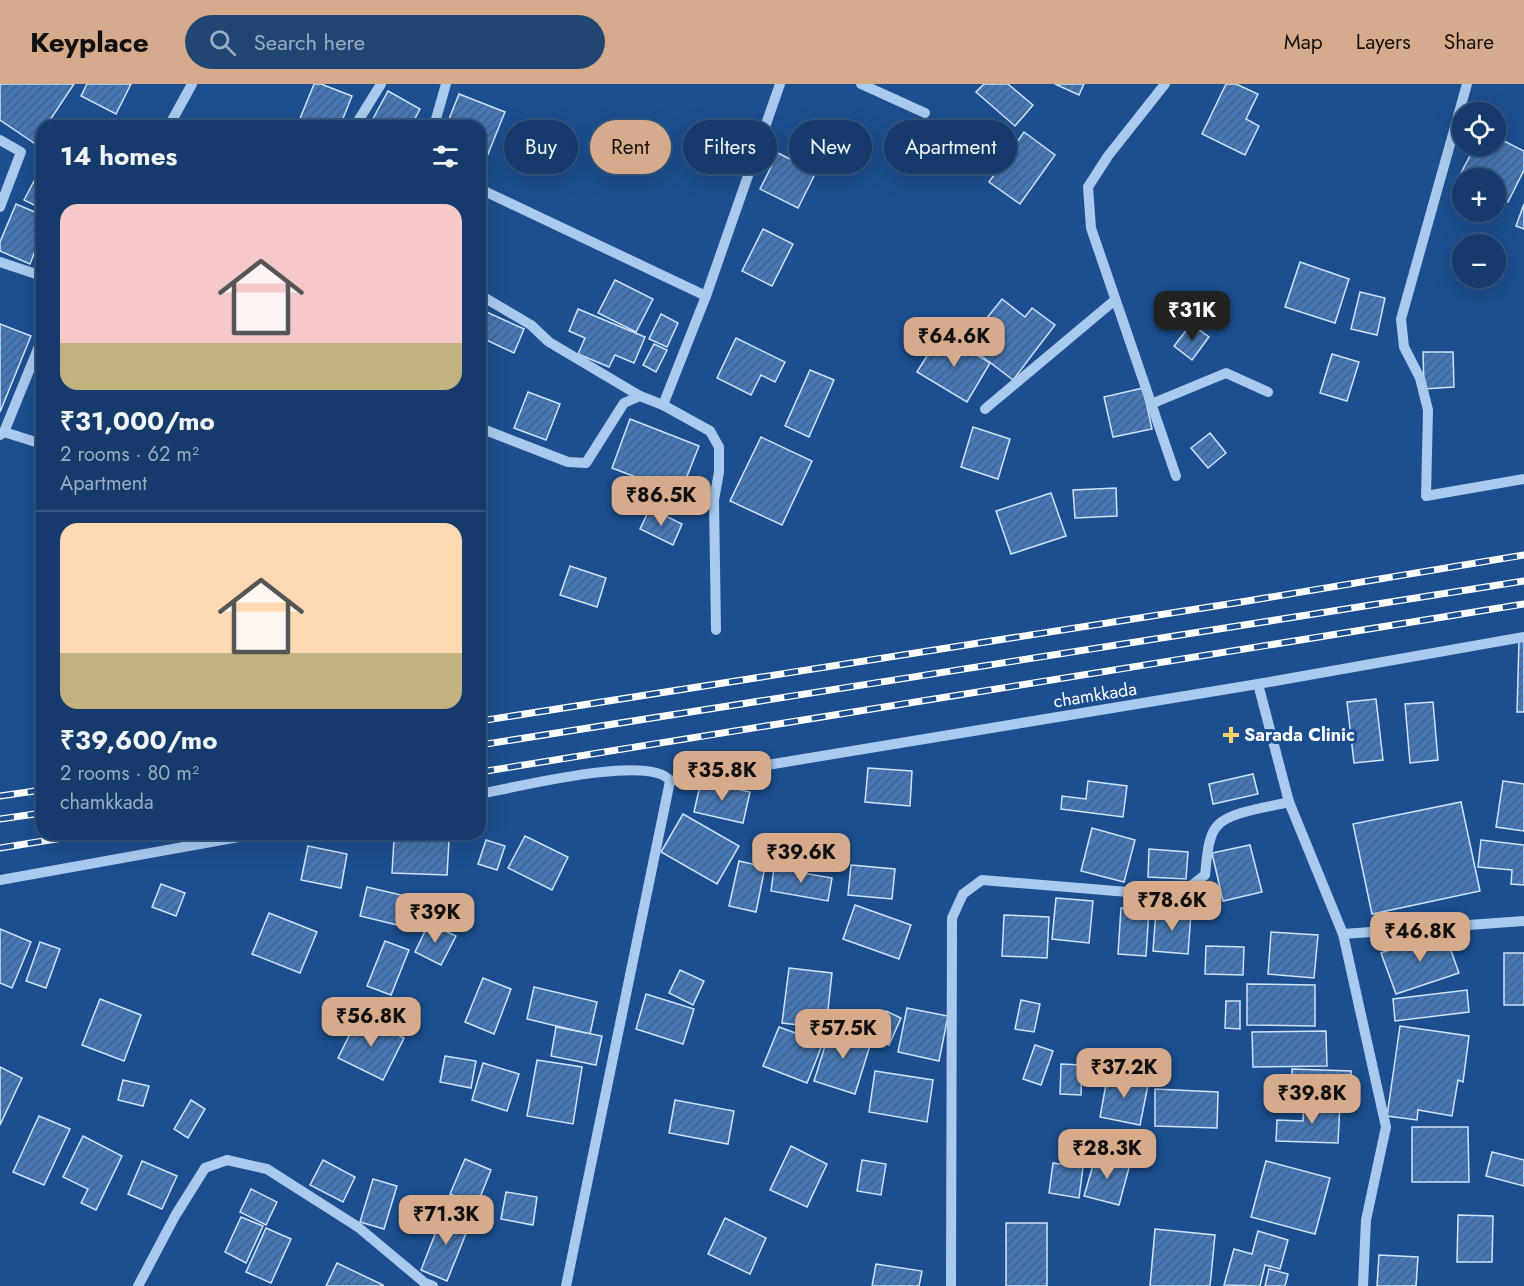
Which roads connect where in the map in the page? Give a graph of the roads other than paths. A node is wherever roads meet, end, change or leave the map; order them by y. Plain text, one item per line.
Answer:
1 (192, 84) edge
2 (381, 84) edge
3 (446, 84) edge
4 (780, 84) edge
5 (861, 84) edge
6 (1165, 84) edge
7 (1467, 84) edge
8 (925, 113) dead end
9 (172, 120) edge
10 (359, 120) edge
11 (436, 120) edge
12 (0, 140) edge
13 (486, 192) edge
14 (0, 207) edge
15 (0, 262) edge
16 (36, 274) edge
17 (706, 296) junction
18 (486, 299) edge
19 (1115, 300) junction
20 (36, 353) edge
21 (1268, 392) dead end
22 (640, 396) junction
23 (1151, 404) junction
24 (663, 405) junction
25 (985, 409) dead end
26 (486, 430) edge
27 (2, 434) edge
28 (36, 442) edge
29 (1176, 476) dead end
30 (1524, 479) edge
31 (716, 630) dead end
32 (1524, 637) edge
33 (1258, 684) junction
34 (670, 781) junction
35 (486, 793) edge
36 (1290, 802) junction
37 (223, 840) edge
38 (0, 880) edge
39 (1524, 921) edge
40 (1343, 934) junction
41 (138, 1286) edge
42 (433, 1286) edge
43 (566, 1286) edge
44 (951, 1286) edge
45 (1363, 1286) edge

1 - 9 street
2 - 10 street
3 - 11 street
4 - 17 street
5 - 8 street
6 - 19 street
7 - 30 street
12 - 14 street
13 - 17 street
15 - 16 street
17 - 24 street
18 - 22 street
19 - 23 street
19 - 25 street
20 - 27 street
21 - 23 street
22 - 24 street
22 - 26 street
23 - 29 street
24 - 31 street
27 - 28 street
32 - 33 street, chamkkada
33 - 34 street, chamkkada
33 - 36 street
34 - 35 street
34 - 43 street
36 - 40 street
36 - 44 street
37 - 38 street
39 - 40 street
40 - 45 street
41 - 42 street

